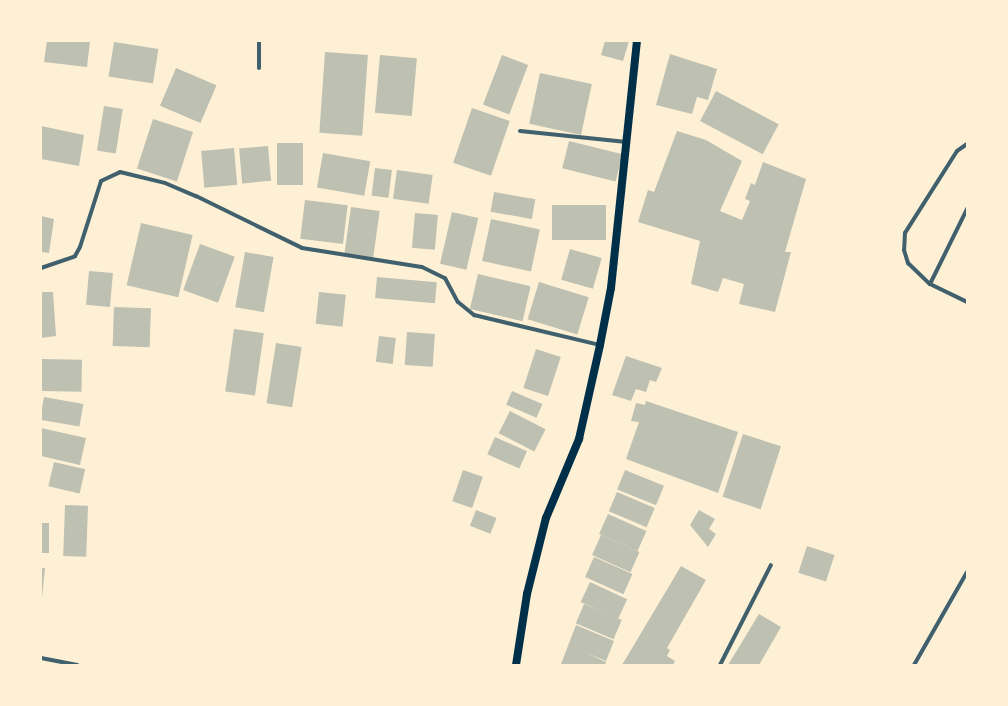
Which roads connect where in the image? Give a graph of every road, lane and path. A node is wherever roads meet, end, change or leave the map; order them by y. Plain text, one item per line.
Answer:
1 (259, 41) edge
2 (637, 41) edge
3 (260, 68) dead end
4 (520, 131) dead end
5 (626, 142) junction
6 (967, 144) edge
7 (967, 209) edge
8 (41, 268) edge
9 (930, 284) junction
10 (967, 302) edge
11 (600, 345) junction
12 (771, 565) dead end
13 (967, 572) edge
14 (41, 658) edge
15 (77, 665) edge
16 (516, 665) edge
17 (720, 665) edge
18 (914, 665) edge

1 - 3 street
2 - 5 main road
4 - 5 street
5 - 11 main road
6 - 9 street
7 - 9 street
8 - 11 street
9 - 10 street
11 - 16 main road
12 - 17 street
13 - 18 street
14 - 15 street

